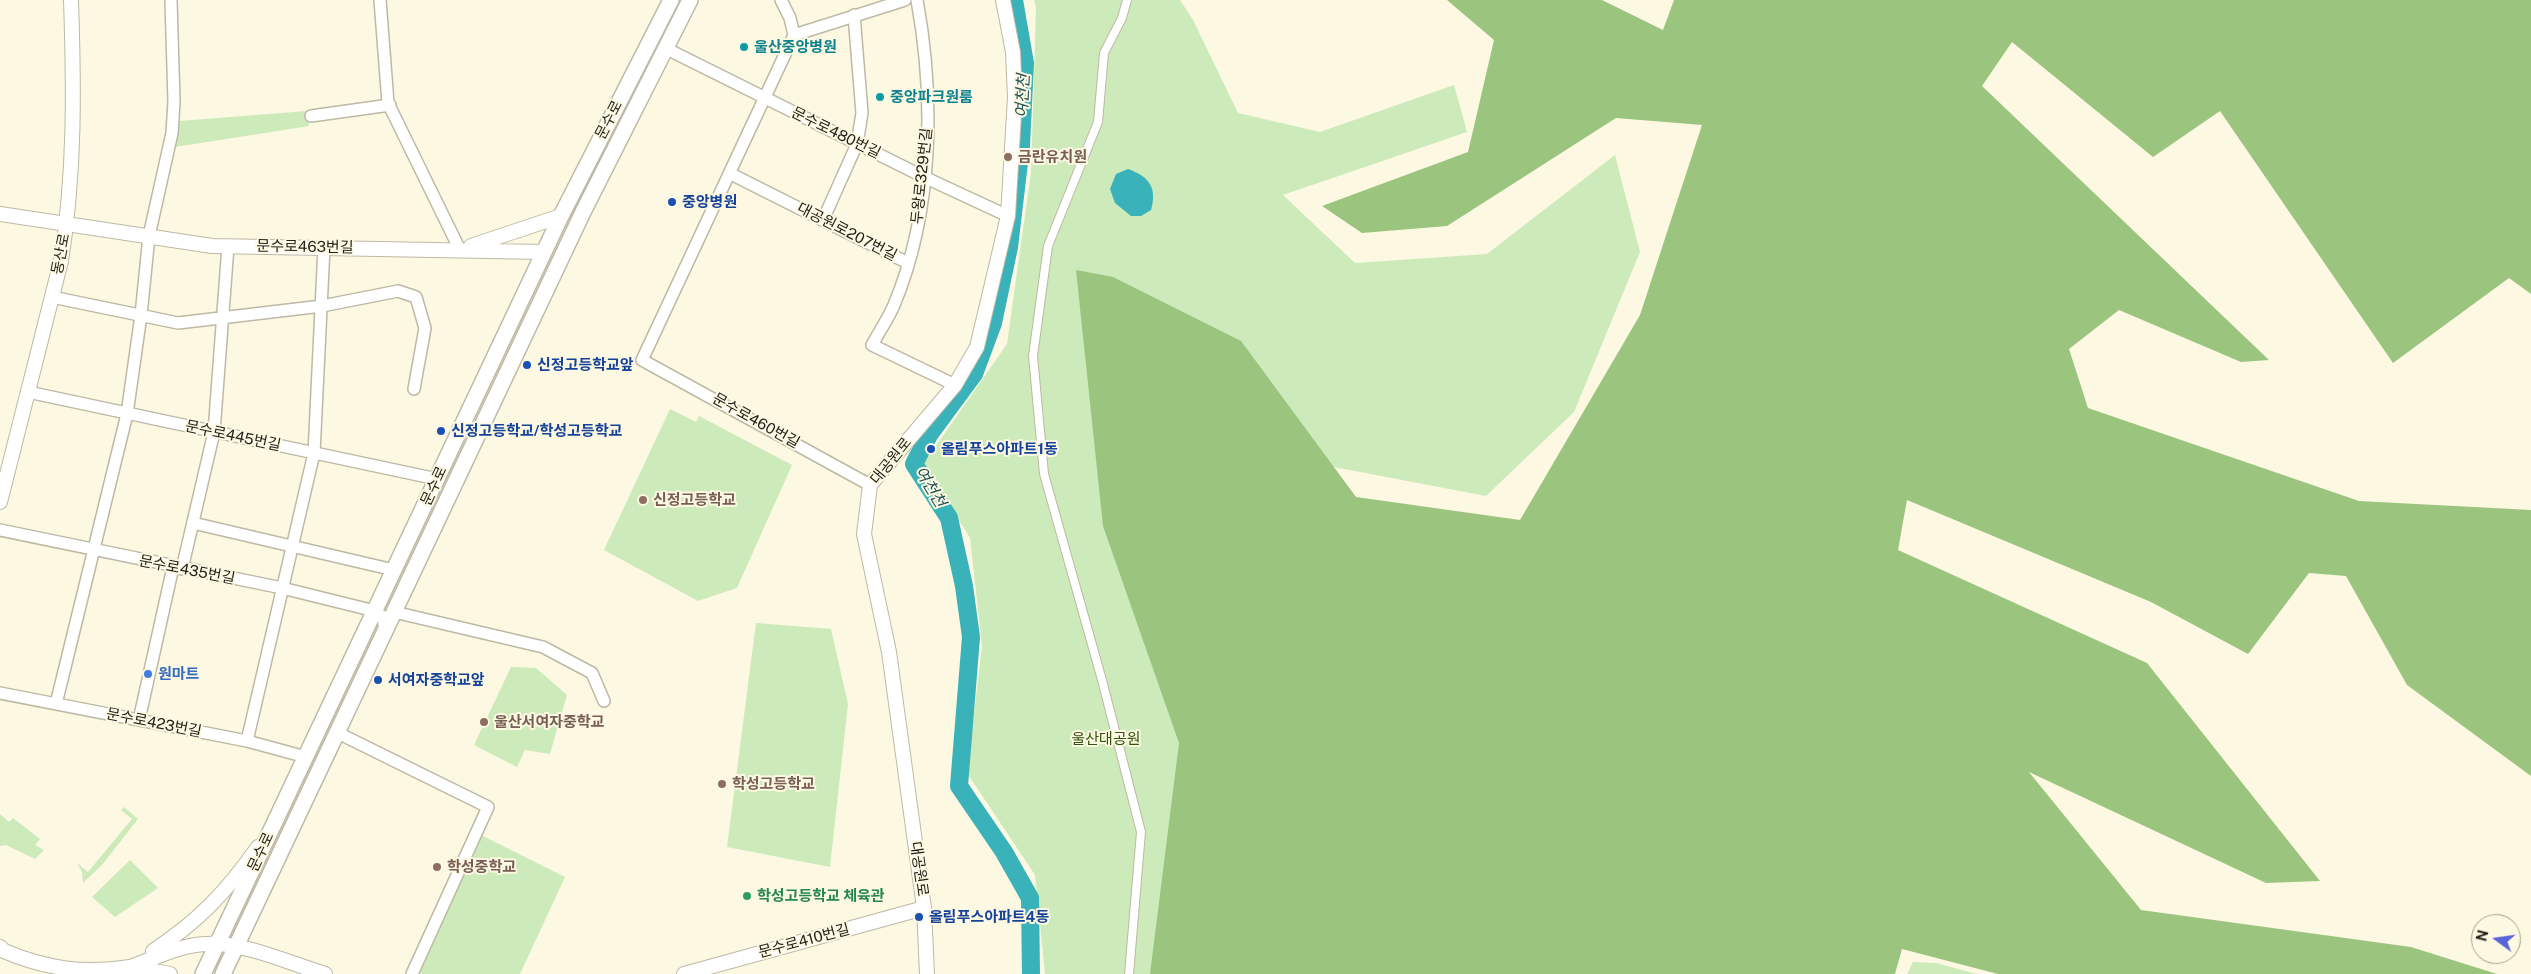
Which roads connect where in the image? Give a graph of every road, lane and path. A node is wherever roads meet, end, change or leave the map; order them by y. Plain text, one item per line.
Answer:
1 (71, 0) edge
2 (171, 0) edge
3 (380, 0) edge
4 (671, 0) edge
5 (690, 0) edge
6 (781, 0) edge
7 (905, 0) edge
8 (917, 0) edge
9 (1003, 0) edge
10 (1127, 0) edge
11 (854, 15) junction
12 (794, 35) junction
13 (665, 48) junction
14 (765, 98) junction
15 (390, 105) junction
16 (311, 116) dead end
17 (857, 144) junction
18 (731, 174) junction
19 (924, 177) junction
20 (0, 214) edge
21 (561, 216) junction
22 (1008, 216) junction
23 (823, 220) junction
24 (67, 223) junction
25 (149, 236) junction
26 (571, 237) junction
27 (228, 246) junction
28 (324, 247) junction
29 (460, 250) junction
30 (544, 252) junction
31 (908, 263) junction
32 (544, 293) junction
33 (52, 297) junction
34 (322, 306) junction
35 (141, 315) junction
36 (224, 317) junction
37 (509, 325) junction
38 (526, 332) junction
39 (955, 385) junction
40 (414, 389) dead end
41 (28, 392) junction
42 (127, 414) junction
43 (214, 432) junction
44 (314, 453) junction
45 (437, 478) junction
46 (870, 485) junction
47 (0, 502) edge
48 (193, 523) junction
49 (0, 530) edge
50 (410, 536) junction
51 (426, 544) junction
52 (292, 547) junction
53 (92, 550) junction
54 (178, 568) junction
55 (394, 570) junction
56 (282, 588) junction
57 (374, 612) junction
58 (394, 612) junction
59 (384, 633) junction
60 (0, 693) edge
61 (604, 701) dead end
62 (56, 704) junction
63 (139, 720) junction
64 (338, 732) junction
65 (247, 741) junction
66 (306, 757) junction
67 (275, 822) junction
68 (924, 908) junction
69 (218, 944) junction
70 (237, 947) junction
71 (1, 950) edge
72 (130, 967) junction
73 (170, 974) edge
74 (202, 974) edge
75 (223, 974) edge
76 (323, 974) edge
77 (412, 974) edge
78 (684, 974) edge
79 (927, 974) edge
80 (1129, 974) edge

1 - 24 street, 동산로
2 - 25 street
3 - 15 street
4 - 21 main road, 문수로
5 - 13 main road, 문수로
6 - 12 street
7 - 11 street
8 - 19 street, 두왕로329번길
9 - 22 street, 대공원로
10 - 80 street
11 - 12 street
11 - 17 street
12 - 14 street
13 - 14 street, 문수로480번길
13 - 26 main road, 문수로
14 - 17 street, 문수로480번길
14 - 18 street
15 - 16 street
15 - 29 street
17 - 19 street, 문수로480번길
17 - 23 street
18 - 23 street, 대공원로207번길
18 - 46 street, 문수로460번길
19 - 22 street, 문수로480번길
19 - 31 street, 두왕로329번길
20 - 24 street, 문수로463번길
21 - 29 street
21 - 30 main road, 문수로
22 - 39 street, 대공원로
23 - 31 street, 대공원로207번길
24 - 25 street, 문수로463번길
24 - 33 street, 동산로
25 - 27 street, 문수로463번길
25 - 35 street
26 - 30 main road
26 - 32 main road, 문수로
27 - 28 street, 문수로463번길
27 - 36 street
28 - 29 street, 문수로463번길
28 - 34 street
29 - 30 street, 문수로463번길
30 - 32 main road
30 - 37 main road, 문수로
31 - 39 street, 대공원로207번길
32 - 38 main road, 문수로
33 - 35 street
33 - 41 street, 동산로
34 - 36 street
34 - 40 street
34 - 44 street
35 - 36 street
35 - 42 street
36 - 43 street
37 - 38 main road
37 - 45 main road, 문수로
38 - 51 main road, 문수로
39 - 46 street, 대공원로
41 - 42 street, 문수로445번길
41 - 47 street, 동산로
42 - 43 street, 문수로445번길
42 - 53 street
43 - 44 street, 문수로445번길
43 - 48 street
44 - 45 street, 문수로445번길
44 - 52 street
45 - 50 main road, 문수로
46 - 68 street, 대공원로
48 - 52 street
48 - 54 street
49 - 53 street, 문수로435번길
50 - 51 main road
50 - 55 main road, 문수로
51 - 58 main road, 문수로
52 - 55 street
52 - 56 street
53 - 54 street, 문수로435번길
53 - 62 street
54 - 56 street, 문수로435번길
54 - 63 street
55 - 57 main road, 문수로
56 - 57 street, 문수로435번길
56 - 65 street
57 - 59 street
57 - 66 main road, 문수로
58 - 59 main road, 문수로
58 - 61 street
59 - 64 main road, 문수로
60 - 62 street, 문수로423번길
62 - 63 street, 문수로423번길
63 - 65 street, 문수로423번길
64 - 70 main road, 문수로
64 - 77 street
65 - 66 street, 문수로423번길
66 - 67 main road, 문수로
67 - 69 main road, 문수로
67 - 72 street
68 - 78 street, 문수로410번길
68 - 79 street, 대공원로
69 - 70 street
69 - 72 street
69 - 74 main road, 문수로
70 - 75 main road, 문수로
70 - 76 street
71 - 72 street
72 - 73 street

